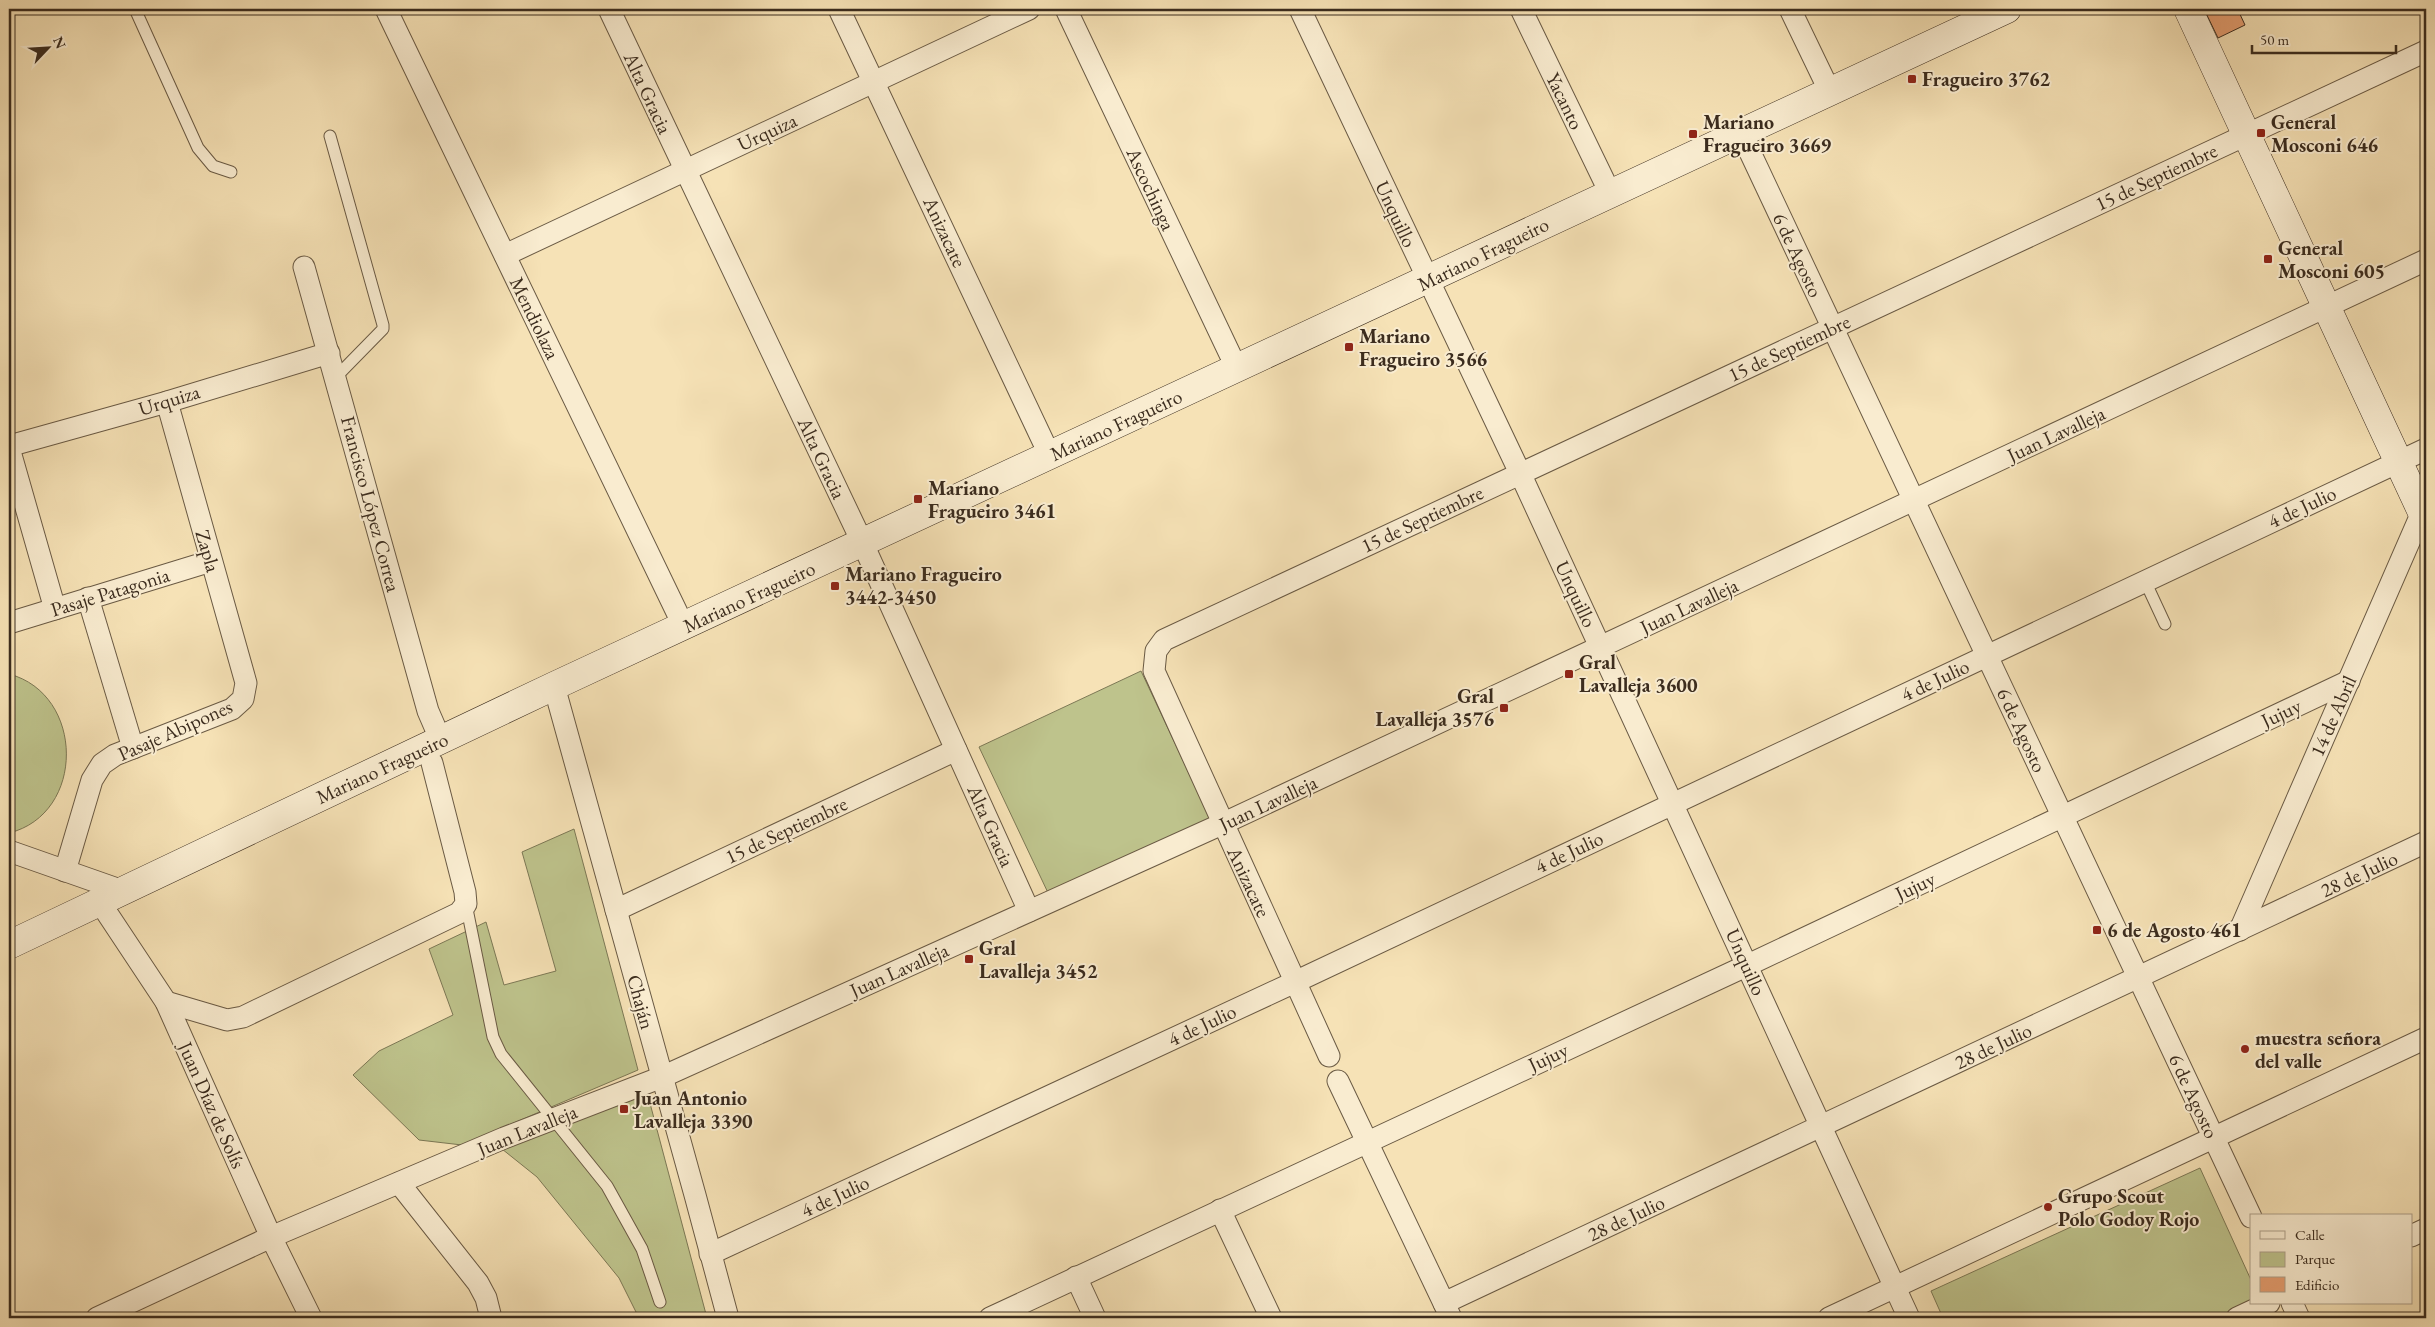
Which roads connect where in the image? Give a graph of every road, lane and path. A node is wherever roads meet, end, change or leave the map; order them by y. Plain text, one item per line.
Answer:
1 (135, 9) edge
2 (386, 9) edge
3 (609, 9) edge
4 (839, 9) edge
5 (1028, 9) edge
6 (1066, 9) edge
7 (1300, 9) edge
8 (1521, 9) edge
9 (1790, 9) edge
10 (2007, 9) edge
11 (2188, 9) edge
12 (2426, 51) edge
13 (874, 82) junction
14 (1830, 92) junction
15 (1741, 133) junction
16 (2246, 135) junction
17 (330, 136) dead end
18 (685, 170) junction
19 (231, 172) dead end
20 (1610, 193) junction
21 (505, 255) junction
22 (2426, 260) edge
23 (304, 267) dead end
24 (1427, 281) junction
25 (2327, 308) junction
26 (1833, 328) junction
27 (329, 353) junction
28 (1237, 369) junction
29 (336, 377) junction
30 (167, 402) junction
31 (9, 447) edge
32 (2426, 449) edge
33 (1050, 456) junction
34 (2399, 462) junction
35 (1520, 473) junction
36 (1914, 501) junction
37 (2425, 512) edge
38 (863, 544) junction
39 (211, 561) junction
40 (2145, 581) junction
41 (88, 598) junction
42 (55, 609) junction
43 (9, 623) edge
44 (2165, 624) dead end
45 (684, 627) junction
46 (1600, 648) junction
47 (1156, 650) joint
48 (1987, 656) junction
49 (2349, 681) junction
50 (554, 686) junction
51 (243, 699) joint
52 (133, 748) junction
53 (956, 750) junction
54 (436, 752) junction
55 (1674, 803) junction
56 (2063, 816) junction
57 (1222, 824) junction
58 (2426, 842) edge
59 (9, 851) edge
60 (64, 871) junction
61 (109, 896) junction
62 (466, 904) junction
63 (616, 910) junction
64 (1029, 911) junction
65 (2240, 930) junction
66 (9, 945) edge
67 (1748, 965) junction
68 (2138, 977) junction
69 (1295, 982) junction
70 (166, 1002) junction
71 (2426, 1038) edge
72 (1329, 1056) dead end
73 (662, 1077) junction
74 (1338, 1081) dead end
75 (554, 1119) junction
76 (1820, 1128) junction
77 (2214, 1138) junction
78 (1367, 1141) junction
79 (398, 1183) junction
80 (1220, 1210) junction
81 (2250, 1215) edge
82 (2426, 1229) edge
83 (2412, 1236) edge
84 (271, 1237) junction
85 (710, 1254) junction
86 (1076, 1277) junction
87 (1895, 1288) junction
88 (660, 1302) dead end
89 (2267, 1304) edge
90 (2292, 1304) edge
91 (1447, 1311) edge
92 (97, 1318) edge
93 (311, 1318) edge
94 (491, 1318) edge
95 (728, 1318) edge
96 (990, 1318) edge
97 (1095, 1318) edge
98 (1270, 1318) edge
99 (1829, 1318) edge
100 (1909, 1318) edge
101 (2237, 1318) edge
102 (2299, 1318) edge

1 - 19 lane
2 - 21 street, Mendiolaza
3 - 18 street, Alta Gracia
4 - 13 street, Anizacate
5 - 13 street, Urquiza
6 - 28 street, Ascochinga
7 - 24 street, Unquillo
8 - 20 street, Yacanto
9 - 14 street
10 - 14 main road, Mariano Fragueiro
11 - 16 main road
12 - 16 street, 15 de Septiembre
13 - 18 street, Urquiza
13 - 33 street, Anizacate
14 - 15 main road, Mariano Fragueiro
15 - 20 main road, Mariano Fragueiro
15 - 26 street, 6 de Agosto
16 - 25 main road
16 - 26 street, 15 de Septiembre
17 - 29 lane
18 - 21 street, Urquiza
18 - 38 street, Alta Gracia
20 - 24 main road, Mariano Fragueiro
21 - 45 street, Mendiolaza
22 - 25 street, Juan Lavalleja
23 - 27 street, Francisco López Correa
24 - 28 main road, Mariano Fragueiro
24 - 35 street, Unquillo
25 - 34 main road
25 - 36 street, Juan Lavalleja
26 - 35 street, 15 de Septiembre
26 - 36 street, 6 de Agosto
27 - 29 street, Francisco López Correa
27 - 30 street, Urquiza
28 - 33 main road, Mariano Fragueiro
29 - 54 street, Francisco López Correa
30 - 31 street, Urquiza
30 - 39 street, Zapla
31 - 42 street
32 - 34 street, 4 de Julio
33 - 38 main road, Mariano Fragueiro
34 - 37 main road
34 - 40 street, 4 de Julio
35 - 46 street, Unquillo
35 - 47 street, 15 de Septiembre
36 - 46 street, Juan Lavalleja
36 - 48 street, 6 de Agosto
37 - 49 street, 14 de Abril
38 - 45 main road, Mariano Fragueiro
38 - 53 street, Alta Gracia
39 - 41 street, Pasaje Patagonia
39 - 51 street, Zapla
40 - 44 lane
40 - 48 street, 4 de Julio
41 - 42 street, Pasaje Patagonia
41 - 52 street
42 - 43 street, Pasaje Patagonia
45 - 50 main road, Mariano Fragueiro
46 - 55 street, Unquillo
46 - 57 street, Juan Lavalleja
47 - 57 street, Anizacate
48 - 55 street, 4 de Julio
48 - 56 street, 6 de Agosto
49 - 56 street, Jujuy
49 - 65 street, 14 de Abril
50 - 54 main road, Mariano Fragueiro
50 - 63 street, Chaján
51 - 52 street, Pasaje Abipones
52 - 60 street, Pasaje Abipones
53 - 63 street, 15 de Septiembre
53 - 64 street, Alta Gracia
54 - 61 main road, Mariano Fragueiro
54 - 62 street, Francisco López Correa
55 - 67 street, Unquillo
55 - 69 street, 4 de Julio
56 - 67 street, Jujuy
56 - 68 street, 6 de Agosto
57 - 64 street, Juan Lavalleja
57 - 69 street, Anizacate
58 - 65 street, 28 de Julio
59 - 60 street
60 - 61 street
61 - 66 main road, Mariano Fragueiro
61 - 70 street, Juan Díaz de Solís
62 - 70 street
62 - 75 lane
63 - 73 street, Chaján
64 - 73 street, Juan Lavalleja
65 - 68 street, 28 de Julio
67 - 76 street, Unquillo
67 - 78 street, Jujuy
68 - 76 street, 28 de Julio
68 - 77 street, 6 de Agosto
69 - 72 street, Anizacate
69 - 85 street, 4 de Julio
70 - 84 street, Juan Díaz de Solís
71 - 77 street
73 - 75 street, Juan Lavalleja
73 - 85 street, Chaján
74 - 78 street
75 - 79 street, Juan Lavalleja
75 - 88 lane
76 - 87 street, Unquillo
76 - 91 street, 28 de Julio
77 - 81 street, 6 de Agosto
77 - 87 street
78 - 80 street, Jujuy
78 - 91 street
79 - 84 street, Juan Lavalleja
79 - 94 street
80 - 86 street, Jujuy
80 - 98 street
82 - 83 street
84 - 92 street, Juan Lavalleja
84 - 93 street, Juan Díaz de Solís
85 - 95 street, Chaján
86 - 96 street, Jujuy
86 - 97 street
87 - 99 street
87 - 100 street, Unquillo
89 - 101 street
90 - 102 street

